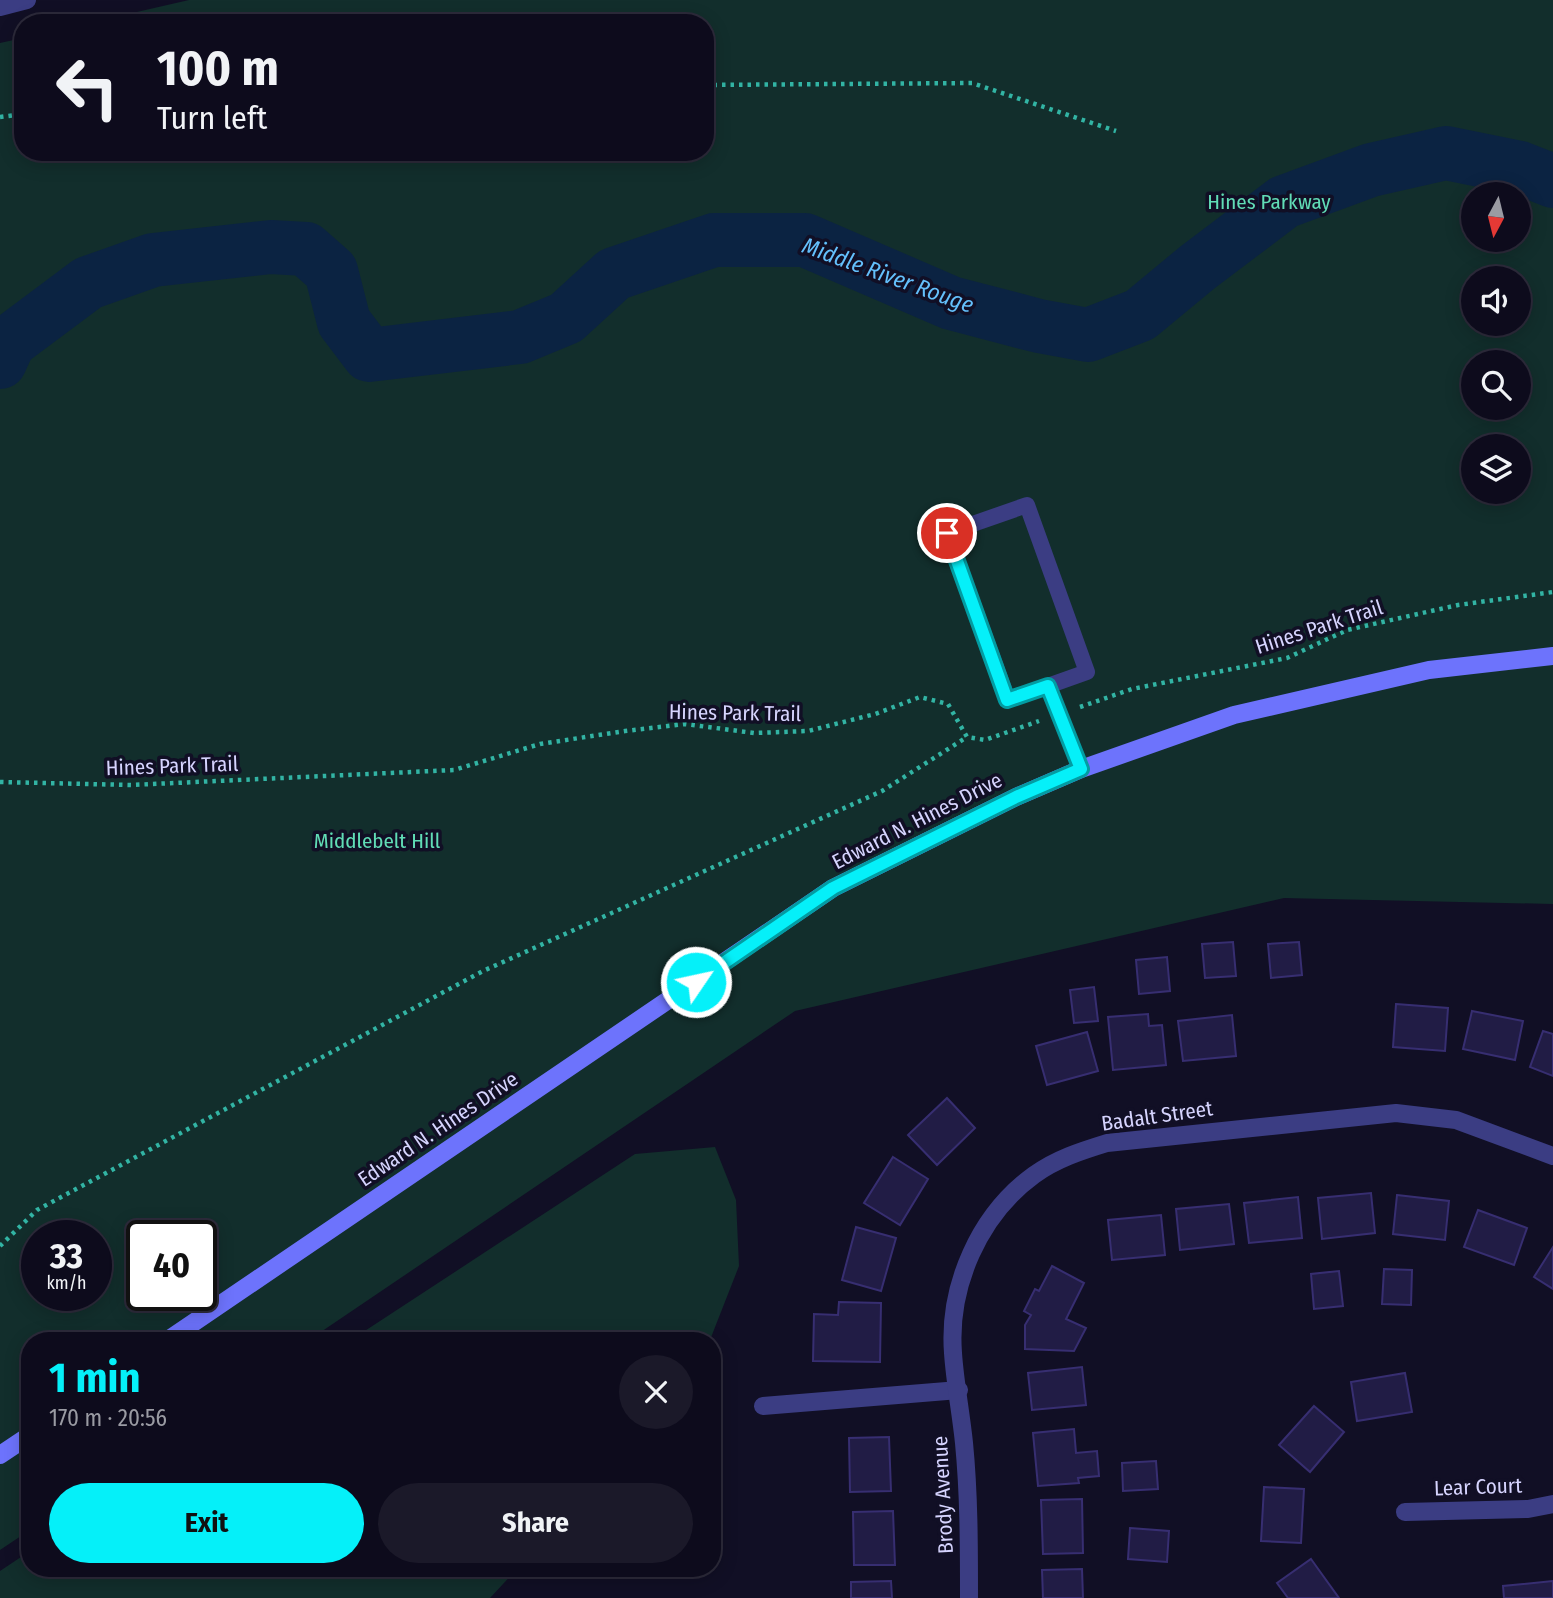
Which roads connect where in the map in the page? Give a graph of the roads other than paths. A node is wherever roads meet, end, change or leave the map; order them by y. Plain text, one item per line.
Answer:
1 (27, 0) edge
2 (6, 4) edge
3 (1553, 656) edge
4 (1048, 686) junction
5 (1081, 769) junction
6 (1553, 1156) edge
7 (180, 1332) edge
8 (959, 1390) junction
9 (764, 1406) dead end
10 (21, 1441) edge
11 (0, 1455) edge
12 (1553, 1504) edge
13 (1405, 1512) dead end
14 (969, 1598) edge

1 - 2 street
3 - 5 street, Edward N. Hines Drive
4 - 4 lane
4 - 5 lane
5 - 7 street, Edward N. Hines Drive
6 - 8 street, Badalt Street
8 - 9 street
8 - 14 street, Brody Avenue
10 - 11 street
12 - 13 street, Lear Court

